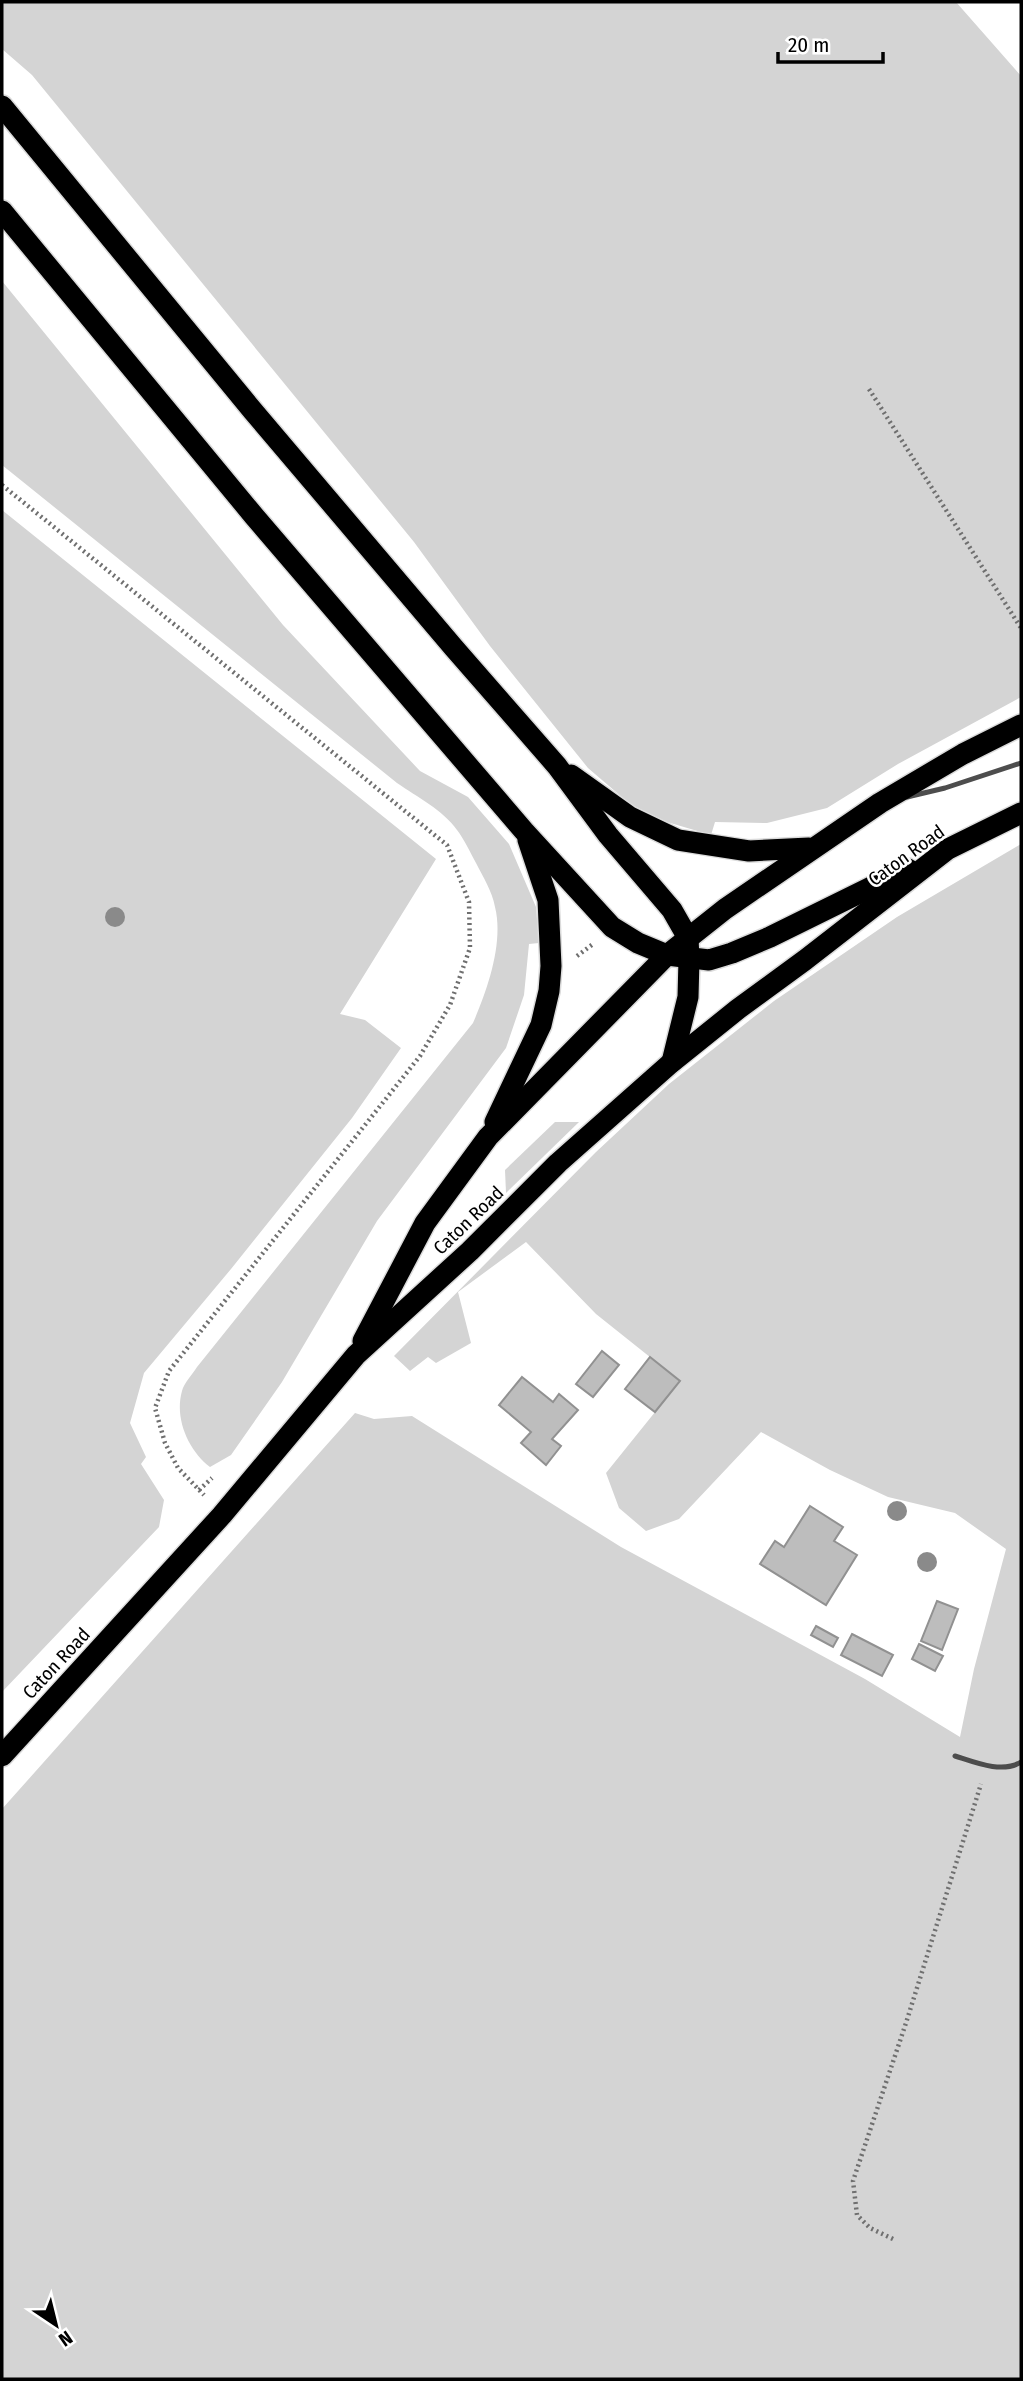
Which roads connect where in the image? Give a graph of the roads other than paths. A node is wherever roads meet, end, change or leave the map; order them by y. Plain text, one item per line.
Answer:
1 (2, 106) edge
2 (2, 211) edge
3 (1021, 725) edge
4 (1021, 763) edge
5 (557, 766) junction
6 (880, 803) junction
7 (1021, 813) edge
8 (524, 831) junction
9 (812, 848) junction
10 (948, 849) junction
11 (689, 949) junction
12 (667, 955) junction
13 (672, 1062) junction
14 (488, 1137) junction
15 (356, 1355) junction
16 (2, 1756) edge
17 (955, 1756) dead end
18 (1021, 1762) edge

1 - 5 highway
2 - 8 highway
3 - 6 highway
4 - 6 lane
5 - 9 highway
5 - 11 highway
6 - 9 highway
7 - 10 highway, Caton Road
8 - 12 highway
8 - 14 highway
9 - 11 highway
10 - 11 highway
10 - 13 highway, Caton Road
11 - 12 highway, Caton Road
11 - 13 highway
12 - 14 highway, Caton Road
13 - 15 highway, Caton Road
14 - 15 highway, Caton Road
15 - 16 highway, Caton Road
17 - 18 lane

